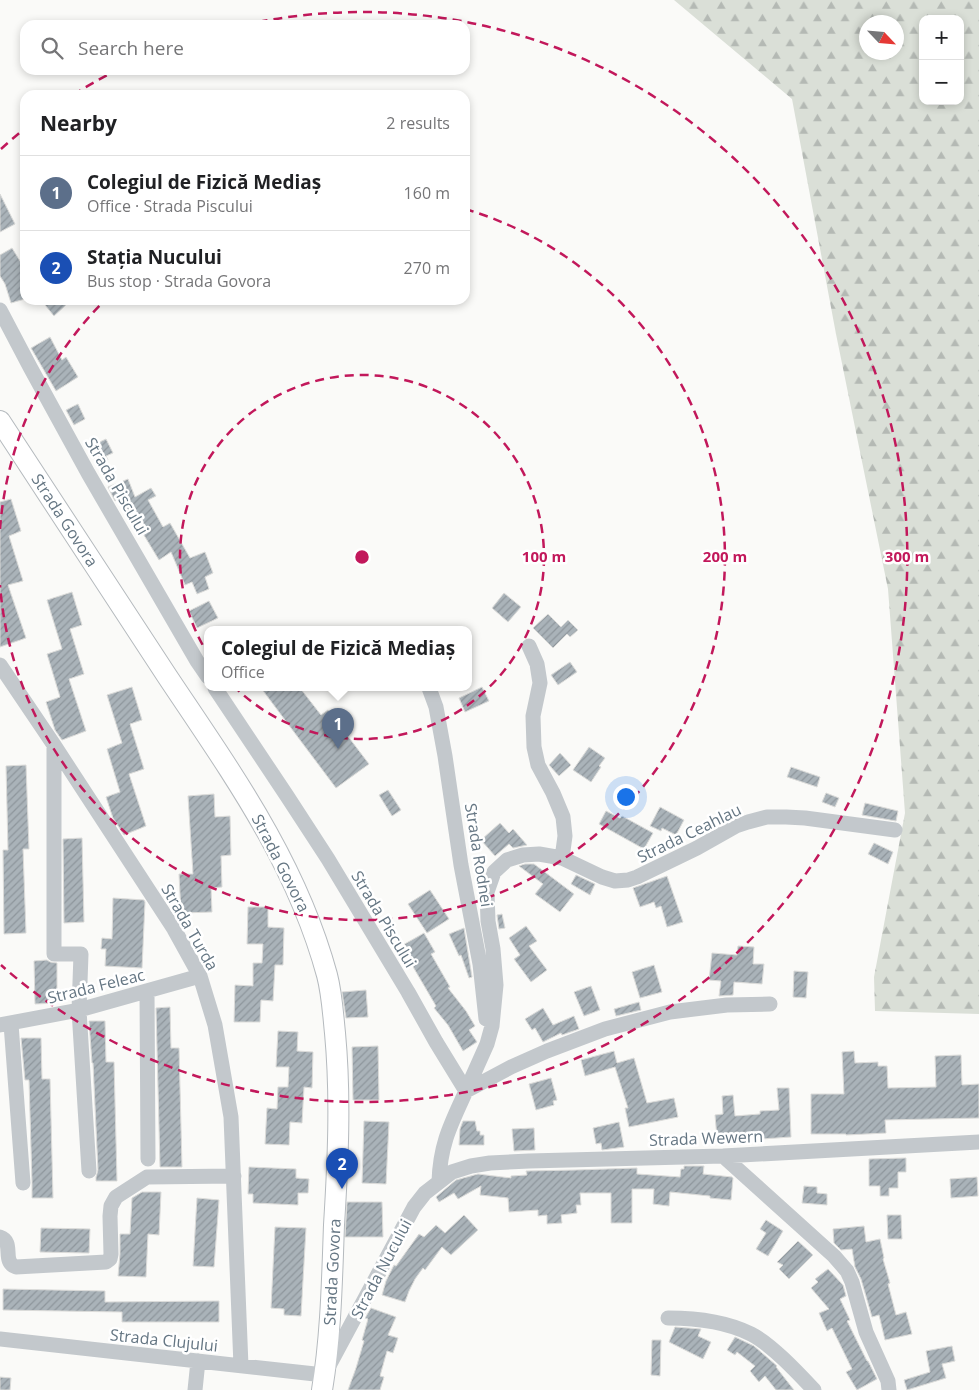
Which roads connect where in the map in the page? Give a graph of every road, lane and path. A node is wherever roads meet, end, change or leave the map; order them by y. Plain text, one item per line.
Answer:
1 (0, 310) edge
2 (0, 421) edge
3 (529, 646) dead end
4 (0, 666) edge
5 (204, 672) edge
6 (217, 691) edge
7 (430, 691) edge
8 (54, 745) junction
9 (895, 830) dead end
10 (562, 858) junction
11 (200, 976) junction
12 (147, 991) junction
13 (770, 1004) dead end
14 (79, 1010) junction
15 (6, 1024) edge
16 (492, 1026) junction
17 (466, 1091) junction
18 (979, 1142) edge
19 (723, 1156) junction
20 (148, 1159) dead end
21 (89, 1171) dead end
22 (234, 1176) junction
23 (439, 1182) junction
24 (23, 1183) dead end
25 (0, 1237) edge
26 (668, 1318) dead end
27 (0, 1339) edge
28 (198, 1361) junction
29 (241, 1366) junction
30 (323, 1383) edge
31 (196, 1390) edge
32 (814, 1390) edge
33 (889, 1390) edge

1 - 5 street, Strada Piscului
2 - 30 main road, Strada Govora
3 - 10 street
4 - 8 street, Strada Turda
6 - 17 street, Strada Piscului
7 - 16 street, Strada Rodnei
8 - 11 street, Strada Turda
8 - 14 street
9 - 10 street, Strada Ceahlau
10 - 16 street, Strada Ceahlau
11 - 12 street, Strada Feleac
11 - 22 street, Strada Turda
12 - 14 street, Strada Feleac
12 - 20 street
13 - 17 street
14 - 15 street, Strada Feleac
14 - 21 street
15 - 24 street
16 - 17 street, Strada Ceahlau
17 - 23 street
18 - 19 street, Strada Wewern
19 - 23 street, Strada Wewern
19 - 33 street
22 - 25 street
22 - 29 street, Strada Turda
23 - 30 street, Strada Nucului
26 - 32 street
27 - 28 street, Strada Clujului
28 - 29 street, Strada Clujului
28 - 31 street
29 - 30 street, Strada Clujului

